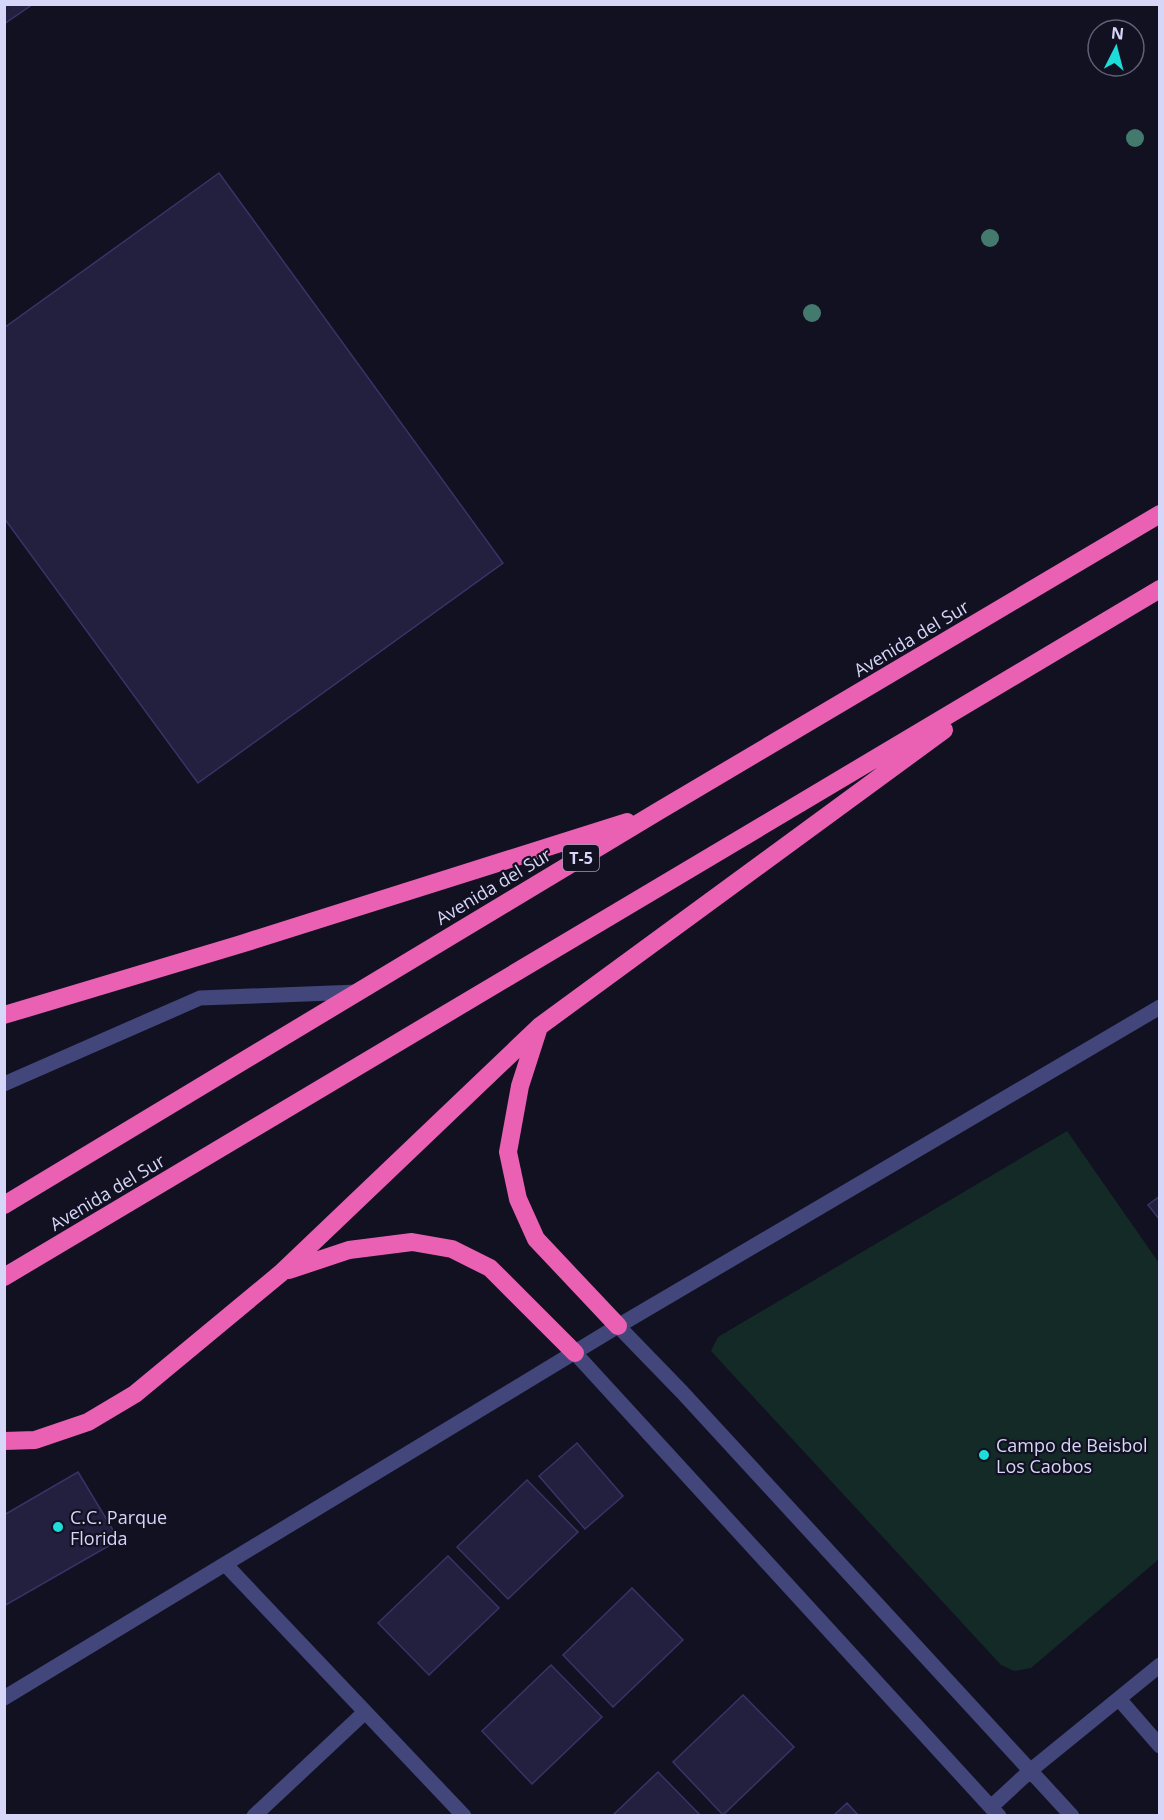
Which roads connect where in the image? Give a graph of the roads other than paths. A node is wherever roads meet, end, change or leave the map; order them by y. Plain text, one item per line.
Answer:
1 (1160, 514) edge
2 (1160, 589) edge
3 (1032, 666) junction
4 (657, 812) junction
5 (358, 992) junction
6 (1160, 1007) edge
7 (4, 1015) edge
8 (540, 1026) junction
9 (4, 1084) edge
10 (4, 1205) edge
11 (281, 1273) junction
12 (4, 1277) edge
13 (618, 1326) junction
14 (575, 1353) junction
15 (4, 1441) edge
16 (225, 1564) junction
17 (1160, 1665) edge
18 (4, 1698) edge
19 (1119, 1699) junction
20 (365, 1712) junction
21 (1160, 1746) edge
22 (1031, 1770) junction
23 (995, 1811) edge
24 (254, 1815) edge
25 (464, 1815) edge
26 (1072, 1815) edge

1 - 4 highway, Avenida del Sur / T-5
2 - 3 highway, Avenida del Sur
3 - 8 highway
3 - 12 highway, Avenida del Sur
4 - 5 highway, Avenida del Sur / T-5
4 - 7 highway
5 - 9 street
5 - 10 highway, Avenida del Sur / T-5
6 - 13 street
8 - 11 highway
8 - 13 highway
11 - 14 highway
11 - 15 highway
13 - 14 street
13 - 22 street
14 - 16 street
14 - 23 street
16 - 18 street
16 - 20 street
17 - 19 street
19 - 21 street
19 - 22 street
20 - 24 street
20 - 25 street
22 - 23 street
22 - 26 street

